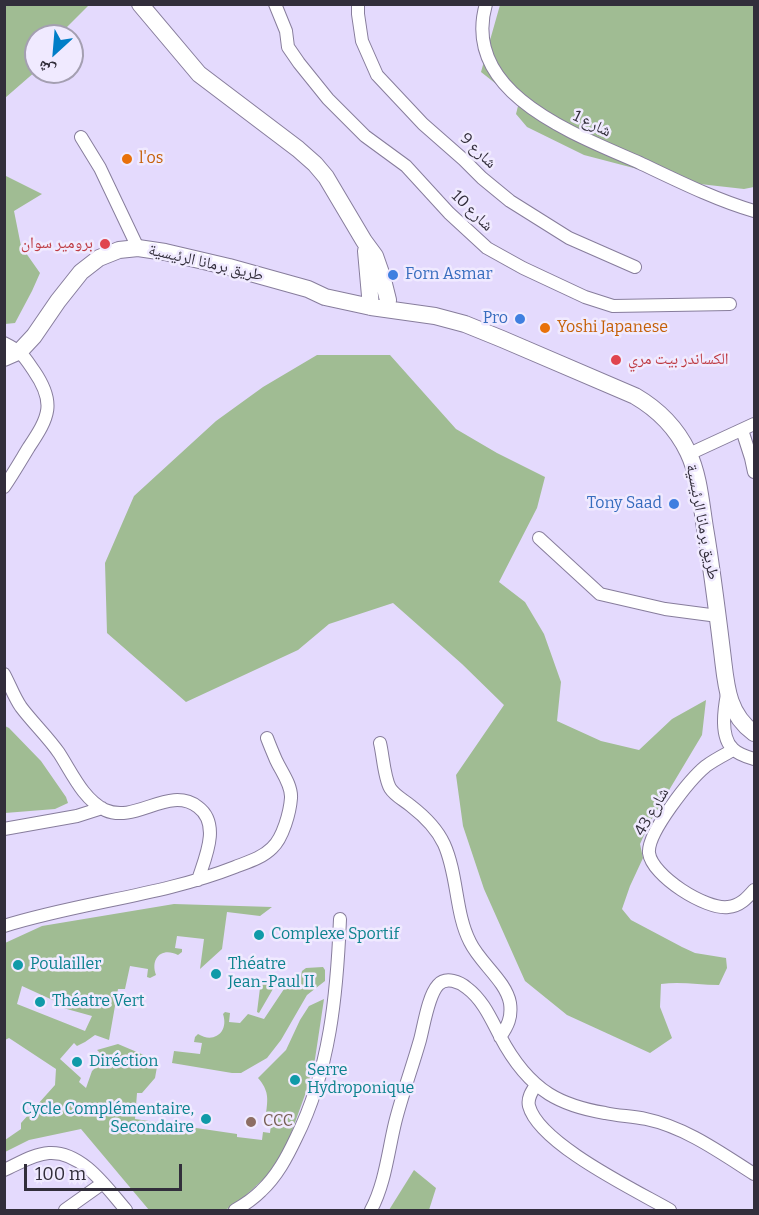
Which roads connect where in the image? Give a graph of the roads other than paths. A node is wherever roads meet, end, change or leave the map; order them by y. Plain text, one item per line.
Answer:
1 (140, 4) edge
2 (275, 4) edge
3 (358, 4) edge
4 (486, 4) edge
5 (81, 137) dead end
6 (754, 211) edge
7 (138, 248) junction
8 (635, 267) dead end
9 (379, 303) junction
10 (730, 304) dead end
11 (10, 351) edge
12 (754, 424) edge
13 (742, 430) junction
14 (688, 454) junction
15 (754, 472) edge
16 (4, 487) edge
17 (539, 538) dead end
18 (718, 616) junction
19 (4, 674) edge
20 (727, 693) junction
21 (754, 733) edge
22 (267, 738) dead end
23 (380, 743) dead end
24 (733, 750) junction
25 (754, 759) edge
26 (102, 808) junction
27 (4, 829) edge
28 (198, 880) junction
29 (754, 890) edge
30 (340, 919) dead end
31 (4, 926) edge
32 (500, 1037) junction
33 (536, 1085) junction
34 (4, 1170) edge
35 (754, 1174) edge
36 (103, 1183) junction
37 (65, 1210) edge
38 (126, 1210) edge
39 (235, 1210) edge
40 (371, 1210) edge
41 (670, 1210) edge

1 - 9 main road
2 - 10 street, شارع 10
3 - 8 street, شارع 9
4 - 6 street, شارع 1
5 - 7 street
7 - 9 main road, طريق برمانا الرئيسية
7 - 11 main road, طريق برمانا الرئيسية
9 - 14 main road, طريق برمانا الرئيسية
11 - 16 street
12 - 13 street
13 - 14 street
13 - 15 street
14 - 18 main road, طريق برمانا الرئيسية
17 - 18 street
18 - 20 main road, طريق برمانا الرئيسية
19 - 26 street
20 - 21 main road, طريق برمانا الرئيسية
20 - 24 street
22 - 28 street
23 - 32 street
24 - 25 street
24 - 29 street, شارع 43
26 - 27 street
26 - 28 street
28 - 31 street
30 - 39 street
32 - 33 street
32 - 40 street
33 - 35 street
33 - 41 street
34 - 36 street
36 - 37 street
36 - 38 street

